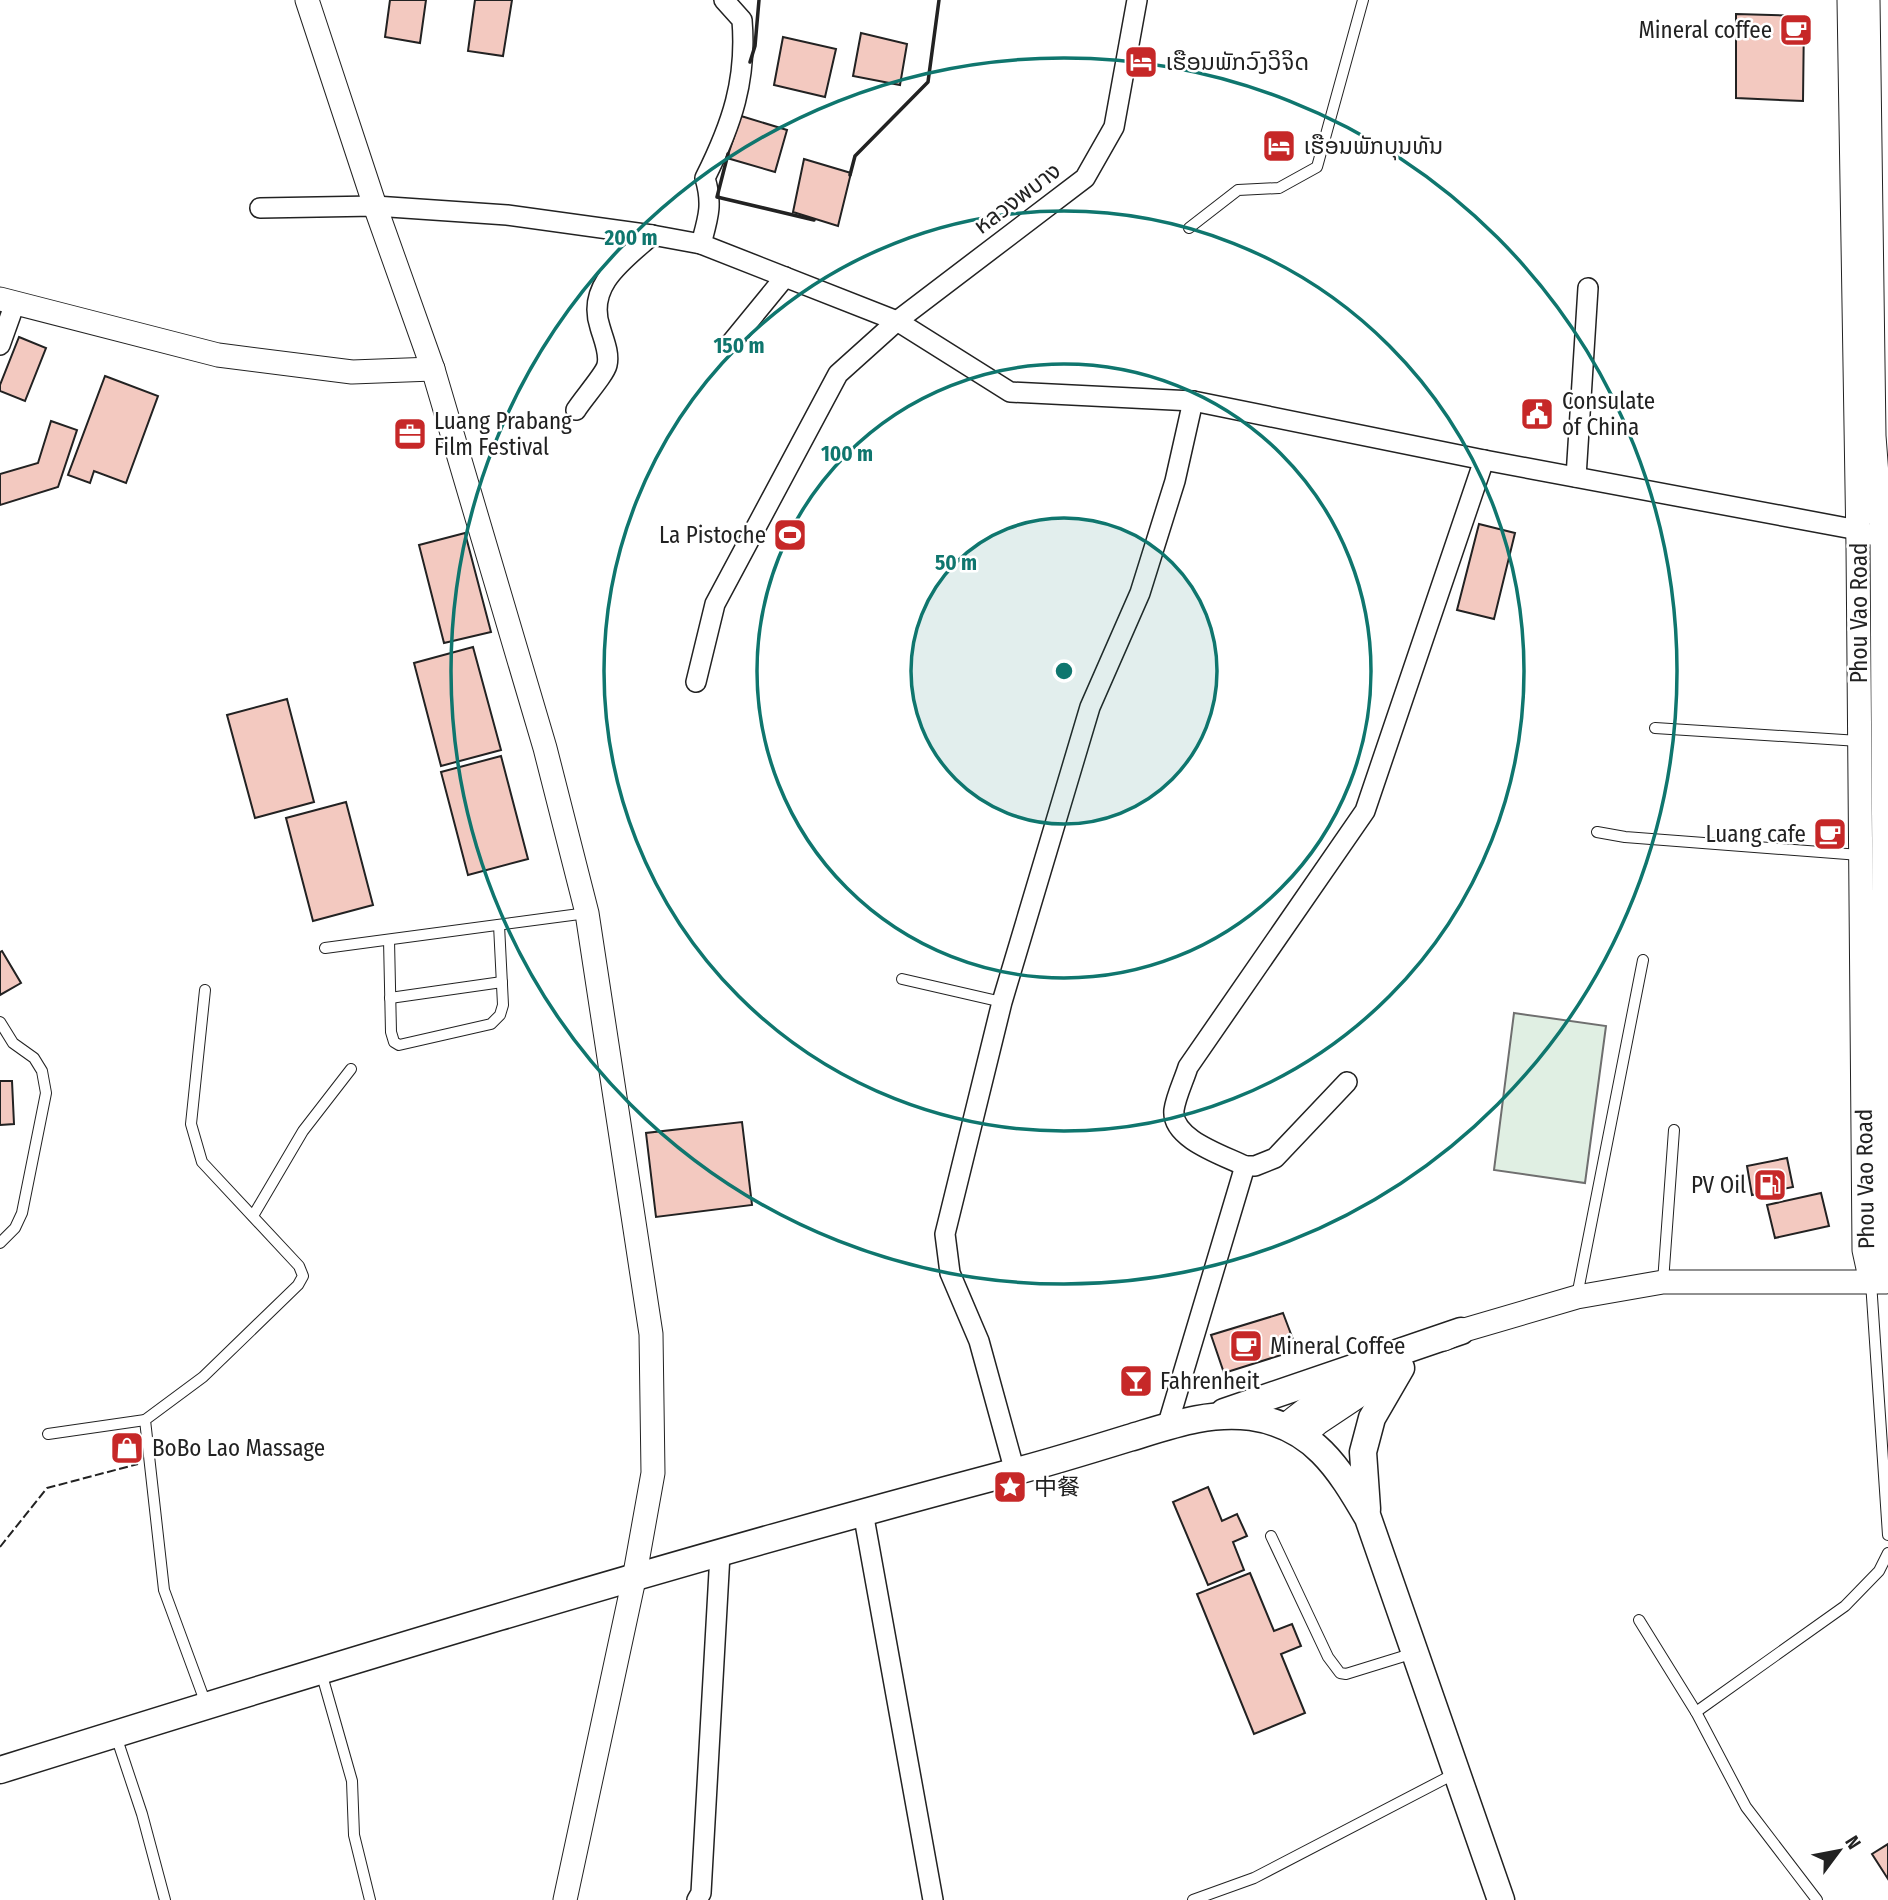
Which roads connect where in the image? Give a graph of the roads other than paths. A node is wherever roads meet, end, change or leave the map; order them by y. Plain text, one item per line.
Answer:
1 (307, 0) edge
2 (724, 0) edge
3 (1137, 0) edge
4 (1363, 0) edge
5 (1849, 0) edge
6 (1868, 0) edge
7 (375, 206) junction
8 (260, 208) dead end
9 (1189, 229) dead end
10 (652, 235) junction
11 (701, 244) junction
12 (785, 277) junction
13 (1588, 288) dead end
14 (8, 301) edge
15 (897, 321) junction
16 (731, 343) dead end
17 (0, 345) edge
18 (433, 369) junction
19 (1193, 401) junction
20 (576, 410) dead end
21 (1483, 460) junction
22 (1576, 477) junction
23 (1858, 530) junction
24 (1885, 541) edge
25 (696, 682) dead end
26 (1655, 728) dead end
27 (1860, 741) junction
28 (1597, 832) dead end
29 (1860, 855) junction
30 (587, 913) junction
31 (499, 925) junction
32 (388, 940) junction
33 (325, 948) dead end
34 (1643, 960) dead end
35 (902, 979) dead end
36 (502, 982) junction
37 (205, 990) dead end
38 (390, 998) junction
39 (1002, 1002) junction
40 (0, 1022) edge
41 (351, 1069) dead end
42 (1347, 1082) dead end
43 (1674, 1130) dead end
44 (1245, 1166) junction
45 (253, 1216) junction
46 (0, 1243) edge
47 (1663, 1282) junction
48 (1879, 1282) edge
49 (1577, 1297) junction
50 (1461, 1331) junction
51 (1401, 1368) junction
52 (1215, 1415) junction
53 (145, 1420) junction
54 (1167, 1427) junction
55 (1295, 1431) junction
56 (48, 1434) dead end
57 (1015, 1472) junction
58 (863, 1512) junction
59 (1368, 1518) junction
60 (1888, 1535) edge
61 (1271, 1536) dead end
62 (1888, 1553) edge
63 (720, 1554) junction
64 (634, 1579) junction
65 (1639, 1620) dead end
66 (1415, 1653) junction
67 (320, 1670) junction
68 (206, 1704) junction
69 (1696, 1712) junction
70 (115, 1734) junction
71 (0, 1770) edge
72 (1456, 1773) junction
73 (164, 1900) edge
74 (370, 1900) edge
75 (565, 1900) edge
76 (697, 1900) edge
77 (933, 1900) edge
78 (1193, 1900) edge
79 (1501, 1900) edge
80 (1817, 1900) edge

1 - 7 street
2 - 11 street
3 - 15 street, หลวงพบาง
4 - 9 lane
5 - 23 street, Phou Vao Road
6 - 24 street, Phou Vao Road
7 - 8 street
7 - 10 street
7 - 18 street
10 - 11 street
10 - 20 street
11 - 12 street
12 - 15 street
12 - 16 street
13 - 22 street
14 - 17 street
14 - 18 street
15 - 19 street
15 - 25 street, หลวงพบาง
18 - 30 street
19 - 21 street
19 - 39 street
21 - 22 street
21 - 44 street
22 - 23 street
23 - 24 street
23 - 27 street, Phou Vao Road
24 - 48 street, Phou Vao Road
26 - 27 lane
27 - 29 street, Phou Vao Road
28 - 29 lane
29 - 48 street, Phou Vao Road
30 - 31 lane
30 - 64 street
31 - 32 lane
31 - 36 lane
32 - 33 lane
32 - 38 lane
34 - 49 lane
35 - 39 lane
36 - 38 lane
36 - 38 lane
37 - 45 lane
39 - 57 street
40 - 46 lane
41 - 45 lane
42 - 44 street
43 - 47 lane
44 - 54 street
45 - 53 lane
47 - 48 street
47 - 49 street
48 - 60 lane
49 - 50 street
50 - 51 street
50 - 52 main road
50 - 55 street
51 - 55 street
51 - 59 main road
52 - 54 main road
52 - 55 main road
53 - 56 lane
53 - 68 lane
54 - 57 main road
55 - 59 main road
57 - 58 main road
58 - 63 main road
58 - 77 street
59 - 66 main road
61 - 66 lane
62 - 69 lane
63 - 64 main road
63 - 76 street
64 - 67 main road
64 - 75 street
65 - 69 lane
66 - 72 main road
67 - 68 main road
67 - 74 lane
68 - 70 main road
69 - 80 lane
70 - 71 main road
70 - 73 lane
72 - 78 lane
72 - 79 main road

